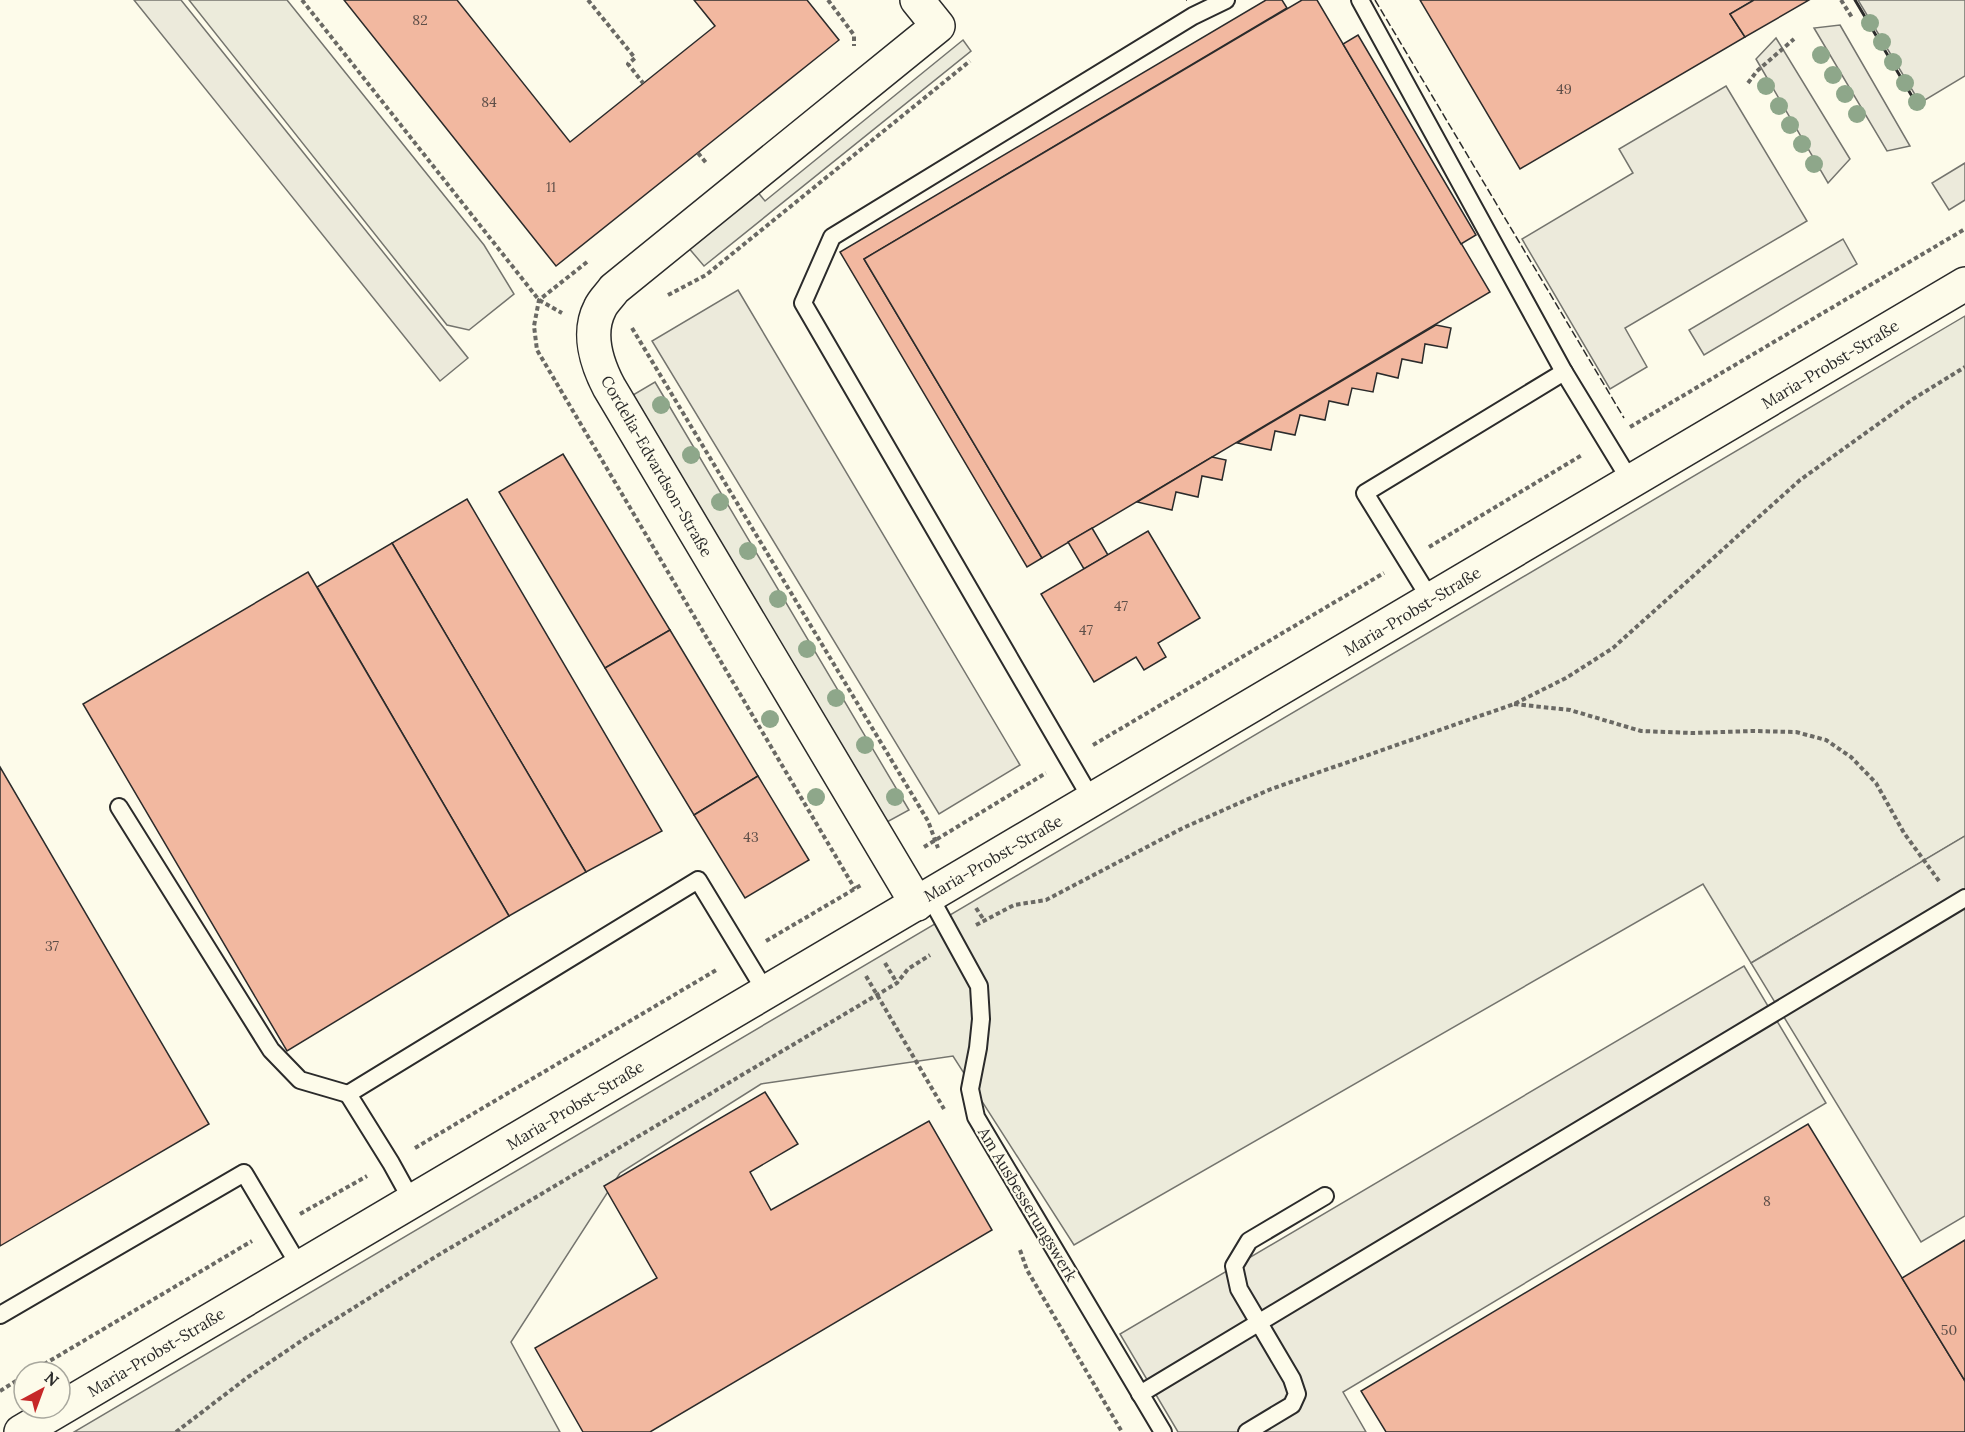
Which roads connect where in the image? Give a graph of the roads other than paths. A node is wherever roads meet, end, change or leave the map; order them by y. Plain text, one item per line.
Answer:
1 (917, 0) edge
2 (1226, 0) edge
3 (1360, 0) edge
4 (1965, 284) edge
5 (1564, 372) junction
6 (1631, 482) junction
7 (1431, 600) junction
8 (1092, 800) junction
9 (119, 807) dead end
10 (923, 899) junction
11 (1959, 902) edge
12 (766, 992) junction
13 (348, 1094) junction
14 (1325, 1196) dead end
15 (412, 1201) junction
16 (300, 1267) junction
17 (0, 1315) edge
18 (1259, 1323) junction
19 (1140, 1394) junction
20 (21, 1432) edge
21 (1163, 1432) edge
22 (1247, 1432) edge

1 - 10 street, Cordelia-Edvardson-Straße
2 - 8 lane
3 - 5 lane
4 - 6 street, Maria-Probst-Straße
5 - 6 lane
5 - 7 lane
6 - 7 street, Maria-Probst-Straße
7 - 8 street, Maria-Probst-Straße
8 - 10 street, Maria-Probst-Straße
9 - 13 lane
10 - 12 street, Maria-Probst-Straße
10 - 19 lane, Am Ausbesserungswerk
11 - 18 lane
12 - 13 lane
12 - 15 street, Maria-Probst-Straße
13 - 15 lane
14 - 18 lane
15 - 16 street, Maria-Probst-Straße
16 - 17 lane
16 - 20 street, Maria-Probst-Straße
18 - 19 lane
18 - 22 lane
19 - 21 lane, Am Ausbesserungswerk

